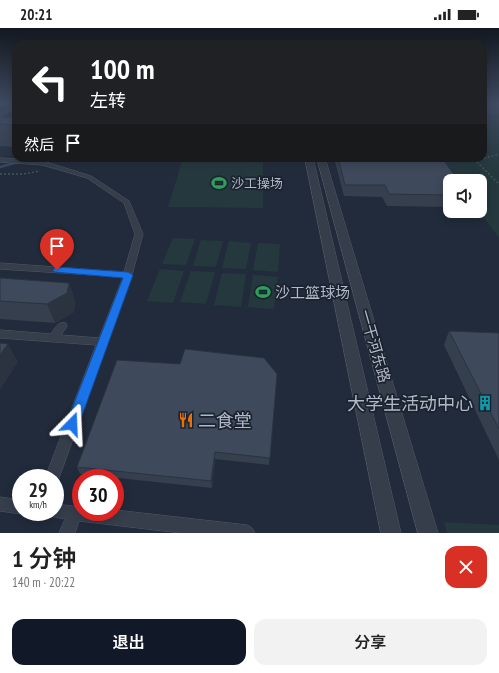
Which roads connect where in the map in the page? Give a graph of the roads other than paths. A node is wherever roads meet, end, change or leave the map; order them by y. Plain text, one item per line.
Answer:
1 (0, 160) edge
2 (12, 160) edge
3 (26, 162) edge
4 (310, 162) edge
5 (322, 162) edge
6 (0, 266) edge
7 (128, 275) junction
8 (62, 326) dead end
9 (0, 334) edge
10 (15, 336) junction
11 (54, 338) junction
12 (103, 342) junction
13 (7, 348) edge
14 (55, 469) edge
15 (0, 504) edge
16 (12, 506) edge
17 (124, 519) edge
18 (72, 520) edge
19 (67, 533) edge
20 (247, 533) edge
21 (391, 533) edge
22 (428, 533) edge

1 - 2 street
3 - 7 street
4 - 21 street, 一干河东路
5 - 22 street, 一干河东路
6 - 7 street
7 - 12 street
8 - 11 street
9 - 10 street
10 - 11 street
10 - 13 street
11 - 12 street
12 - 14 street
15 - 16 street
17 - 20 street
18 - 19 street

